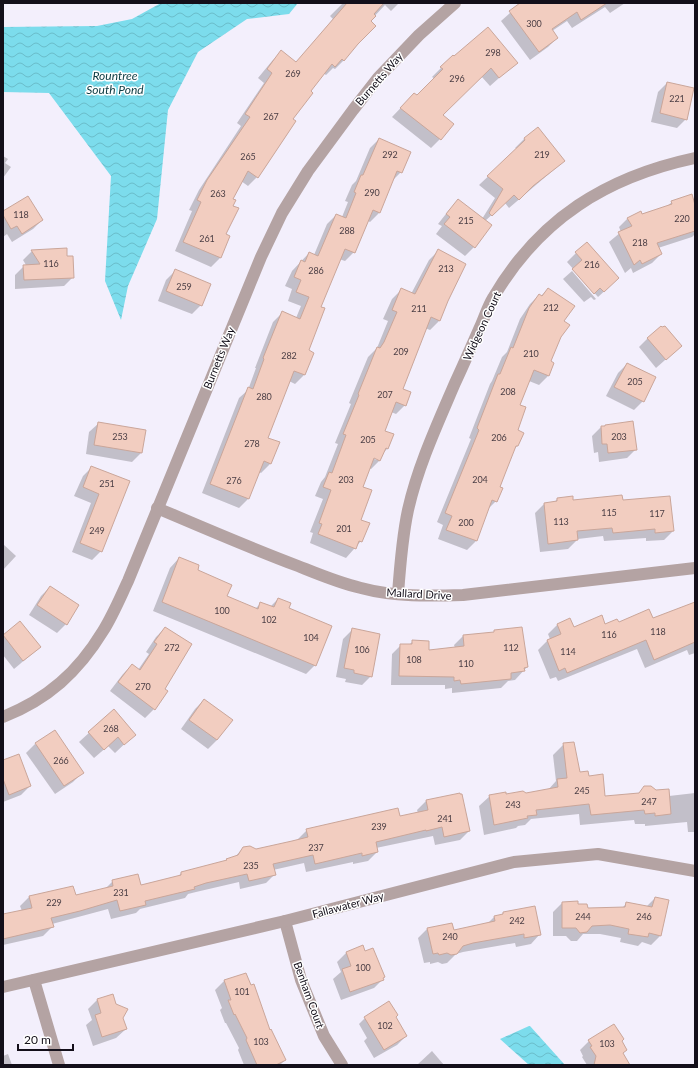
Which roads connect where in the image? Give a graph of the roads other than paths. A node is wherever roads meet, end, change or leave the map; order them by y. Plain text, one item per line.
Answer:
1 (455, 3) edge
2 (695, 158) edge
3 (157, 508) junction
4 (695, 568) edge
5 (398, 594) junction
6 (3, 717) edge
7 (695, 871) edge
8 (286, 921) junction
9 (34, 980) junction
10 (3, 987) edge
11 (59, 1065) edge
12 (342, 1065) edge

1 - 3 street, Burnetts Way
2 - 5 street, Widgeon Court
3 - 5 street, Mallard Drive
3 - 6 street, Burnetts Way
4 - 5 street, Mallard Drive
7 - 8 street, Fallawater Way
8 - 9 street, Fallawater Way
8 - 12 street, Benham Court
9 - 10 street, Fallawater Way
9 - 11 street

